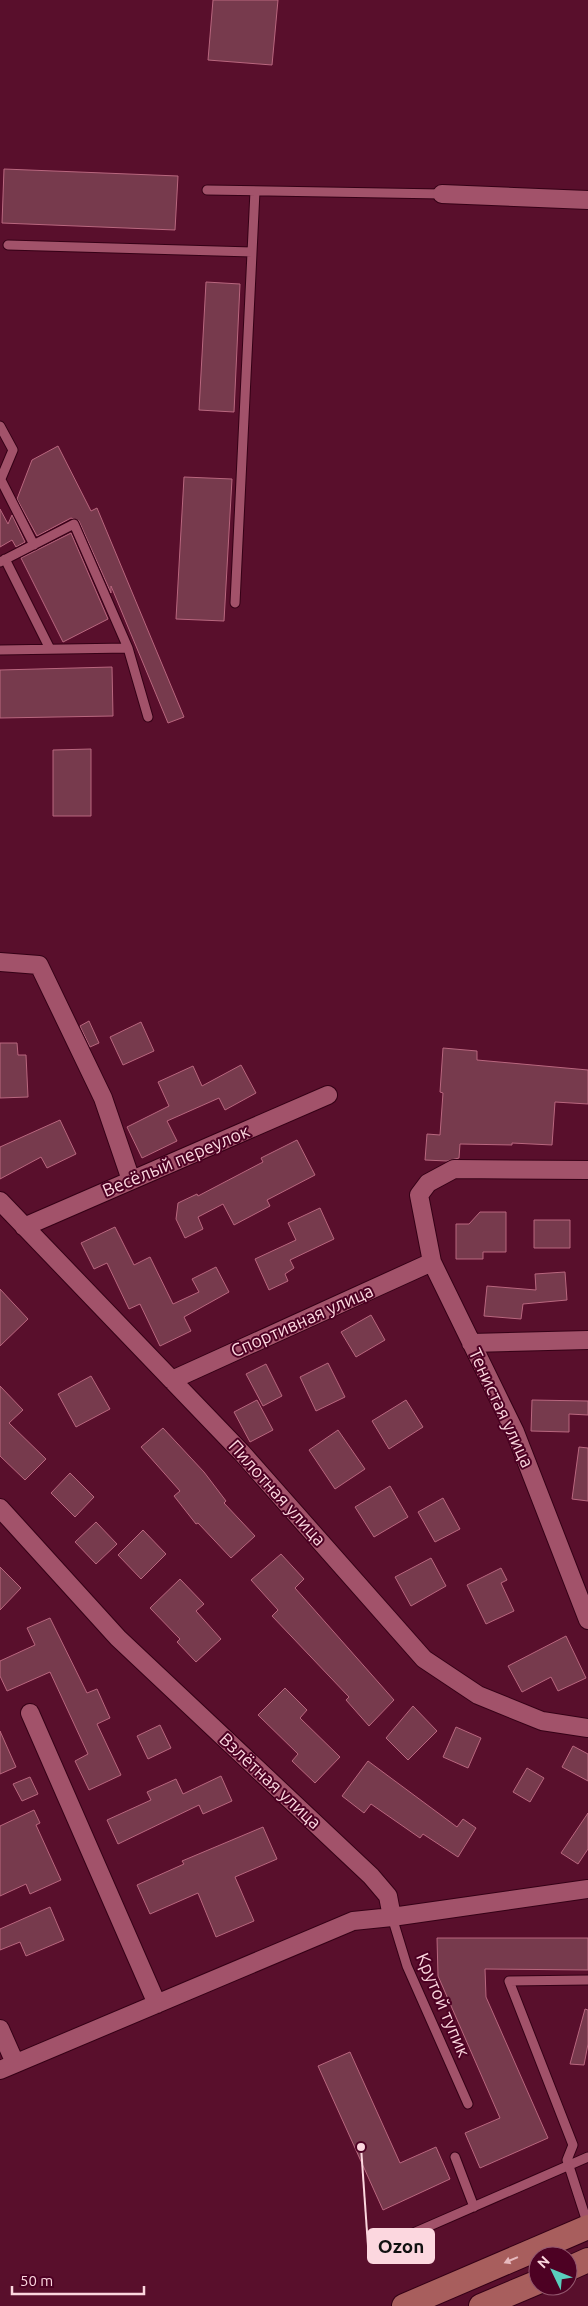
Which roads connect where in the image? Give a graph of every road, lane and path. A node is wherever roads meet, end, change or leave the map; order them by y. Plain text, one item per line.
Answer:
1 (207, 190) dead end
2 (255, 191) junction
3 (442, 194) joint
4 (588, 200) edge
5 (8, 245) dead end
6 (252, 252) junction
7 (0, 426) edge
8 (1, 480) edge
9 (34, 545) junction
10 (3, 561) edge
11 (235, 602) dead end
12 (128, 648) junction
13 (50, 649) junction
14 (0, 650) edge
15 (148, 717) dead end
16 (0, 962) edge
17 (328, 1096) dead end
18 (588, 1170) edge
19 (131, 1180) junction
20 (0, 1201) edge
21 (24, 1227) junction
22 (432, 1262) junction
23 (588, 1340) edge
24 (471, 1343) junction
25 (172, 1380) junction
26 (0, 1508) edge
27 (588, 1620) edge
28 (30, 1713) dead end
29 (588, 1728) edge
30 (588, 1889) edge
31 (392, 1917) junction
32 (588, 1980) edge
33 (158, 2004) junction
34 (0, 2029) edge
35 (8, 2066) edge
36 (468, 2104) dead end
37 (455, 2157) dead end
38 (588, 2157) edge
39 (569, 2167) junction
40 (474, 2207) junction
41 (588, 2227) edge
42 (380, 2248) dead end
43 (528, 2286) edge
44 (404, 2306) edge
45 (481, 2306) edge

1 - 2 lane
2 - 3 lane
2 - 6 lane
3 - 4 street
5 - 6 lane
6 - 11 lane
7 - 8 lane
8 - 9 lane
9 - 10 lane
9 - 12 lane
10 - 13 lane
12 - 13 lane
12 - 15 lane
13 - 14 lane
16 - 19 street
17 - 19 street, Весёлый переулок
18 - 22 street, Тенистая улица
19 - 21 street, Весёлый переулок
20 - 21 street, Пилотная улица
21 - 25 street, Пилотная улица
22 - 24 street, Тенистая улица
22 - 25 street, Спортивная улица
23 - 24 street
24 - 27 street, Тенистая улица
25 - 29 street, Пилотная улица
26 - 31 street, Взлётная улица
28 - 33 street
30 - 31 street
31 - 33 street
31 - 36 lane, Крутой тупик
32 - 39 lane
33 - 35 street
34 - 35 street
37 - 40 lane
38 - 39 lane
39 - 40 lane
39 - 41 lane
40 - 42 lane
41 -> 44 main road
43 - 45 main road

